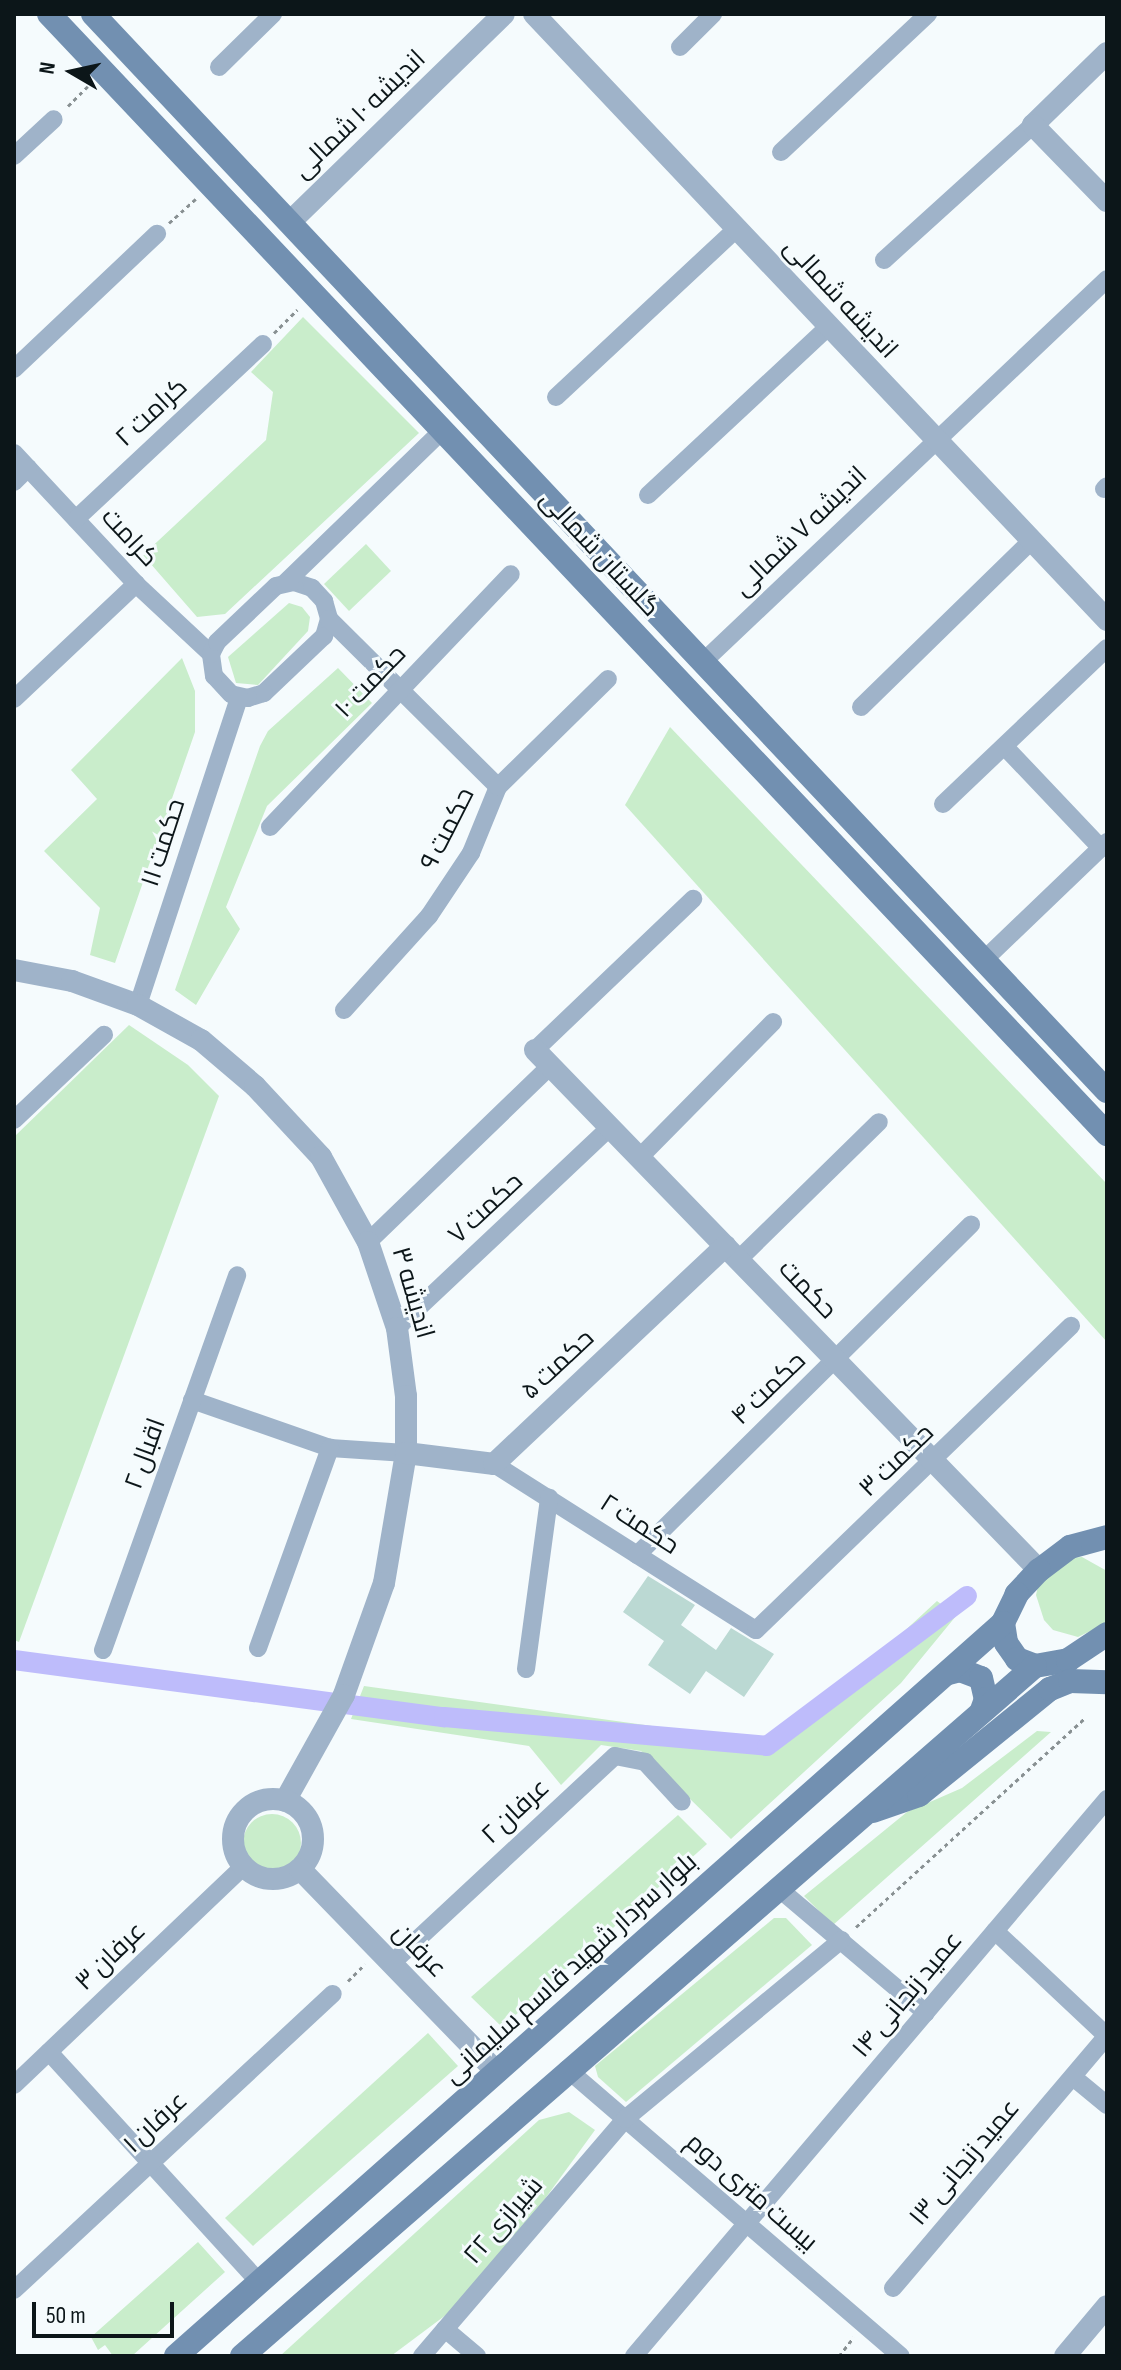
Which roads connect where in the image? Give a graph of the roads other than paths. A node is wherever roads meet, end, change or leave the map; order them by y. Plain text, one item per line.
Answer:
1 (49, 14) edge
2 (93, 14) edge
3 (273, 14) edge
4 (504, 14) edge
5 (534, 14) edge
6 (713, 14) edge
7 (928, 14) edge
8 (680, 47) dead end
9 (1107, 53) edge
10 (219, 67) dead end
11 (54, 119) road end
12 (1033, 125) junction
13 (781, 152) dead end
14 (14, 156) edge
15 (1107, 201) edge
16 (290, 222) junction
17 (736, 229) junction
18 (157, 234) road end
19 (267, 244) junction
20 (884, 260) dead end
21 (1107, 279) edge
22 (828, 327) junction
23 (263, 344) road end
24 (14, 369) edge
25 (556, 397) dead end
26 (443, 430) junction
27 (934, 440) junction
28 (14, 453) edge
29 (28, 468) junction
30 (14, 482) edge
31 (648, 495) dead end
32 (76, 519) junction
33 (1031, 541) junction
34 (511, 574) dead end
35 (285, 583) junction
36 (136, 584) junction
37 (329, 619) junction
38 (1107, 620) edge
39 (1107, 648) edge
40 (211, 654) junction
41 (704, 661) junction
42 (608, 679) dead end
43 (682, 682) junction
44 (400, 689) junction
45 (239, 697) junction
46 (14, 699) edge
47 (861, 707) dead end
48 (1006, 748) junction
49 (498, 787) junction
50 (943, 804) dead end
51 (270, 827) dead end
52 (1104, 845) edge
53 (693, 899) dead end
54 (986, 958) junction
55 (14, 970) edge
56 (138, 1005) junction
57 (344, 1010) dead end
58 (773, 1022) dead end
59 (104, 1035) dead end
60 (543, 1058) junction
61 (1107, 1091) edge
62 (14, 1120) edge
63 (879, 1122) dead end
64 (610, 1127) junction
65 (1107, 1134) edge
66 (639, 1158) junction
67 (971, 1225) dead end
68 (368, 1242) junction
69 (731, 1253) junction
70 (237, 1275) dead end
71 (1071, 1326) dead end
72 (397, 1328) junction
73 (835, 1360) junction
74 (192, 1400) junction
75 (330, 1448) junction
76 (406, 1453) junction
77 (934, 1462) junction
78 (494, 1464) junction
79 (549, 1498) junction
80 (1106, 1535) edge
81 (637, 1555) junction
82 (1039, 1570) junction
83 (1003, 1623) junction
84 (756, 1630) joint
85 (1103, 1645) edge
86 (258, 1648) dead end
87 (103, 1650) dead end
88 (1035, 1666) junction
89 (526, 1669) dead end
90 (949, 1673) junction
91 (1107, 1682) edge
92 (982, 1710) junction
93 (1107, 1799) edge
94 (285, 1801) junction
95 (682, 1802) dead end
96 (859, 1816) junction
97 (243, 1867) junction
98 (300, 1869) junction
99 (777, 1887) junction
100 (995, 1931) junction
101 (841, 1940) junction
102 (386, 1957) junction
103 (333, 1994) road end
104 (926, 2013) junction
105 (1107, 2036) edge
106 (49, 2052) junction
107 (567, 2069) junction
108 (497, 2072) junction
109 (1073, 2077) junction
110 (14, 2085) edge
111 (1107, 2105) edge
112 (625, 2119) junction
113 (151, 2163) junction
114 (748, 2224) junction
115 (259, 2282) junction
116 (893, 2288) dead end
117 (14, 2290) edge
118 (1107, 2306) edge
119 (445, 2329) junction
120 (176, 2356) edge
121 (242, 2356) edge
122 (422, 2356) edge
123 (477, 2356) edge
124 (634, 2356) edge
125 (901, 2356) edge
126 (1065, 2356) edge

1 - 19 main road, گلستان شمالی
2 - 16 main road, گلستان شمالی
3 - 10 street
4 - 16 street, اندیشه ۱۰ شمالی
5 - 17 street, اندیشه شمالی
6 - 8 street
7 - 13 street
9 - 12 street
11 - 14 street
12 - 15 street
12 - 20 street
16 - 19 main road
16 - 41 main road, گلستان شمالی
17 - 22 street, اندیشه شمالی
17 - 25 street
18 - 24 street
19 - 26 main road, گلستان شمالی
21 - 27 street, اندیشه ۷ شمالی
22 - 27 street, اندیشه شمالی
22 - 31 street
23 - 32 street, کرامت ۲
26 - 35 street
26 - 43 main road, گلستان شمالی
27 - 33 street, اندیشه شمالی
27 - 41 street, اندیشه ۷ شمالی
28 - 29 street, کرامت
29 - 30 street
29 - 32 street, کرامت
32 - 36 street, کرامت
33 - 38 street, اندیشه شمالی
33 - 47 street
34 - 44 street, حکمت ۱۰
35 - 37 street
35 - 40 street
36 - 40 street, کرامت
36 - 46 street
37 - 44 street
37 - 45 street
39 - 48 street
40 - 45 street
41 - 43 main road
41 - 54 main road, گلستان شمالی
42 - 49 street, حکمت ۹
43 - 65 main road, گلستان شمالی
44 - 49 street
44 - 51 street, حکمت ۱۰
45 - 56 street, حکمت ۱۱
48 - 50 street
48 - 52 street
49 - 57 street, حکمت ۹
52 - 54 street
53 - 60 street
54 - 61 main road, گلستان شمالی
55 - 56 street, اندیشه ۳
56 - 68 street, اندیشه ۳
58 - 66 street
59 - 62 street
60 - 64 street, حکمت
60 - 68 street
63 - 69 street, حکمت ۵
64 - 66 street, حکمت
64 - 72 street, حکمت ۷
66 - 69 street, حکمت
67 - 73 street, حکمت ۴
68 - 72 street, اندیشه ۳
69 - 73 street, حکمت
69 - 78 street, حکمت ۵
70 - 74 street, اقبال ۲
71 - 77 street, حکمت ۳
72 - 76 street, اندیشه ۳
73 - 77 street, حکمت
73 - 81 street, حکمت ۴
74 - 75 street
74 - 87 street, اقبال ۲
75 - 76 street
75 - 86 street
76 - 78 street
76 - 94 street, اندیشه ۳
77 - 82 street, حکمت
77 - 84 street, حکمت ۳
78 - 79 street, حکمت ۲
79 - 81 street, حکمت ۲
79 - 89 street
80 - 82 main road, بلوار سردار شهید قاسم سلیمانی
81 - 84 street, حکمت ۲
82 - 83 main road, بلوار سردار شهید قاسم سلیمانی
83 - 88 main road
83 - 90 main road, بلوار سردار شهید قاسم سلیمانی
85 - 88 main road
88 - 92 main road
90 - 92 main road
90 - 108 main road, بلوار سردار شهید قاسم سلیمانی
91 - 96 main road
92 - 96 main road
93 - 100 street, عمید زنجانی ۱۴
94 - 97 street
94 - 98 street
95 - 102 street, عرفان ۲
96 - 99 main road
97 - 98 street
97 - 106 street, عرفان ۳
98 - 102 street, عرفان
99 - 101 street
99 - 107 main road
100 - 104 street, عمید زنجانی ۱۴
100 - 105 street
101 - 104 street
101 - 112 street, شیرازی ۲۲
102 - 108 street, عرفان
103 - 113 street, عرفان ۱
104 - 114 street, عمید زنجانی ۱۴
105 - 109 street, عمید زنجانی ۱۳
106 - 110 street, عرفان ۳
106 - 113 street
107 - 112 street, بیست متری دوم
107 - 121 main road
108 - 115 main road, بلوار سردار شهید قاسم سلیمانی
109 - 111 street
109 - 116 street, عمید زنجانی ۱۳
112 - 114 street, بیست متری دوم
112 - 119 street, شیرازی ۲۲
113 - 115 street
113 - 117 street, عرفان ۱
114 - 124 street, عمید زنجانی ۱۴
114 - 125 street, بیست متری دوم
115 - 120 main road, بلوار سردار شهید قاسم سلیمانی
118 - 126 street
119 - 122 street, شیرازی ۲۲
119 - 123 street

